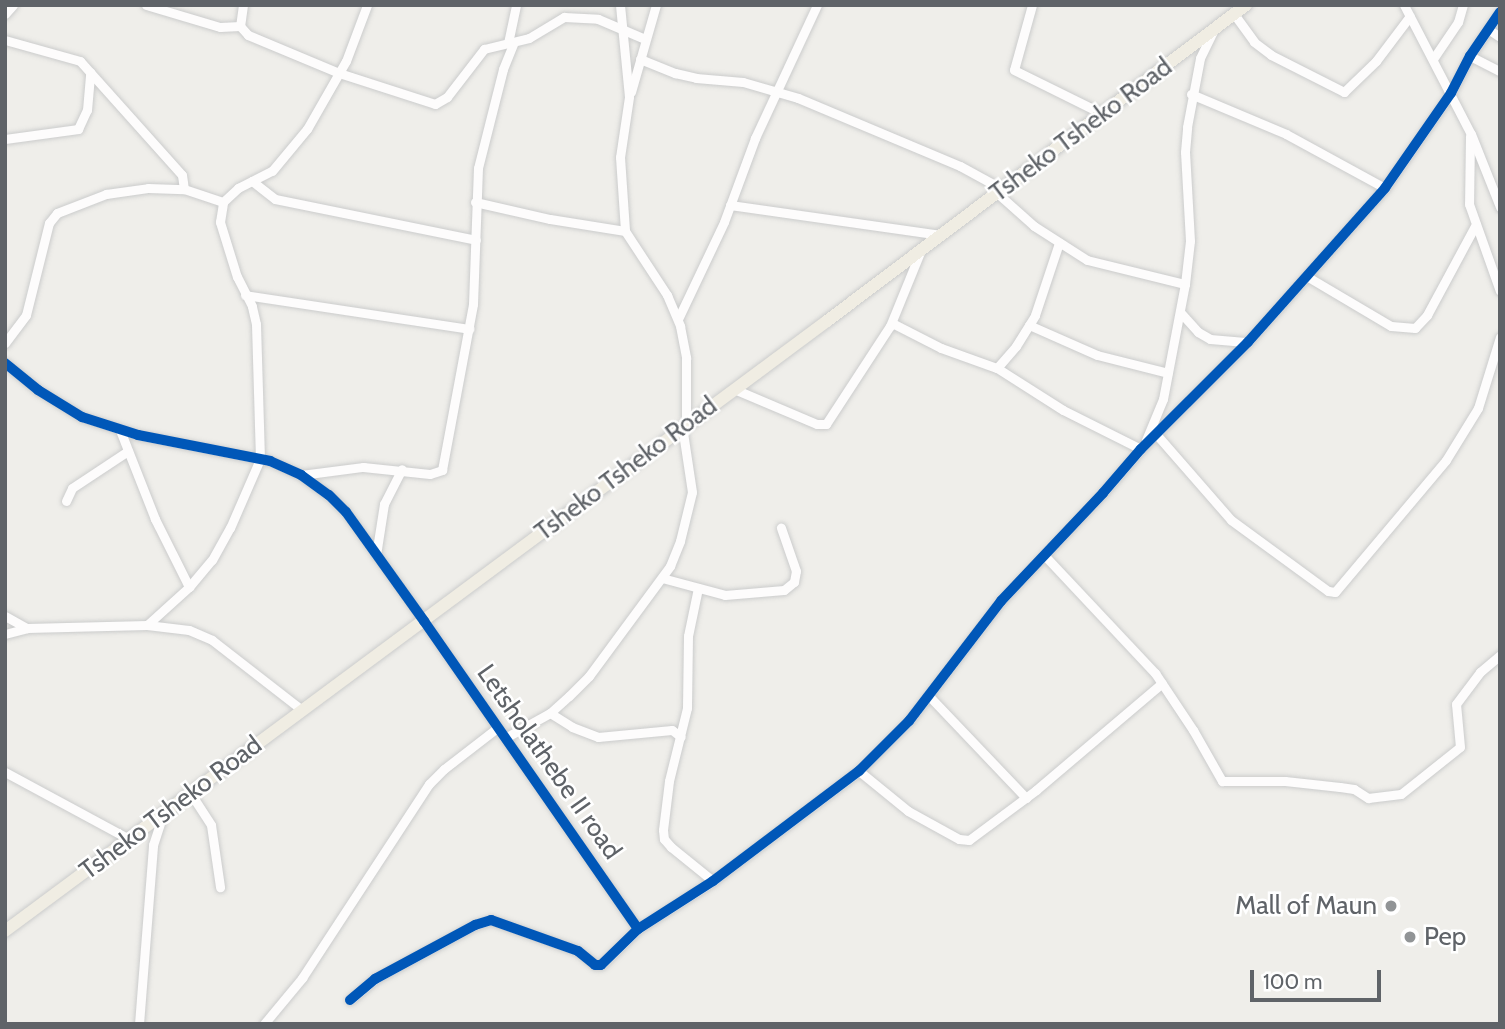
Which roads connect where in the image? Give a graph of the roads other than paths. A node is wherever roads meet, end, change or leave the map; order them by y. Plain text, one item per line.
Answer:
1 (13, 5) edge
2 (146, 5) edge
3 (243, 5) edge
4 (367, 5) edge
5 (516, 5) edge
6 (620, 5) edge
7 (628, 5) edge
8 (656, 5) edge
9 (817, 5) edge
10 (1032, 5) edge
11 (1245, 5) edge
12 (1404, 5) edge
13 (1463, 5) edge
14 (1500, 12) edge
15 (5, 14) edge
16 (1234, 15) junction
17 (1410, 16) junction
18 (622, 23) junction
19 (240, 26) junction
20 (1214, 29) junction
21 (1488, 29) junction
22 (1500, 37) edge
23 (645, 39) junction
24 (5, 40) edge
25 (511, 42) junction
26 (1469, 56) junction
27 (640, 59) junction
28 (1433, 59) junction
29 (1500, 71) edge
30 (90, 72) junction
31 (339, 73) junction
32 (778, 91) junction
33 (1451, 93) junction
34 (1191, 94) junction
35 (629, 97) junction
36 (1103, 114) junction
37 (1471, 134) junction
38 (5, 139) edge
39 (252, 181) junction
40 (1385, 188) junction
41 (184, 189) junction
42 (999, 191) junction
43 (223, 202) junction
44 (475, 202) junction
45 (730, 205) junction
46 (1500, 207) edge
47 (1476, 224) junction
48 (625, 231) junction
49 (941, 234) junction
50 (476, 240) junction
51 (1059, 243) junction
52 (922, 249) junction
53 (1308, 277) junction
54 (1185, 284) junction
55 (1500, 291) edge
56 (245, 295) junction
57 (1180, 312) junction
58 (678, 319) junction
59 (892, 323) junction
60 (1029, 325) junction
61 (469, 330) junction
62 (1500, 337) edge
63 (1248, 342) junction
64 (5, 343) edge
65 (5, 363) edge
66 (996, 368) junction
67 (1168, 373) junction
68 (734, 389) junction
69 (684, 425) junction
70 (120, 430) junction
71 (1156, 434) junction
72 (1142, 448) junction
73 (128, 451) junction
74 (260, 458) junction
75 (402, 469) junction
76 (301, 475) junction
77 (66, 501) dead end
78 (781, 528) dead end
79 (376, 555) junction
80 (1045, 556) junction
81 (662, 578) junction
82 (189, 587) junction
83 (698, 588) junction
84 (5, 615) edge
85 (424, 621) junction
86 (147, 625) junction
87 (27, 628) junction
88 (5, 634) edge
89 (1500, 655) edge
90 (1162, 683) junction
91 (929, 696) junction
92 (302, 710) junction
93 (550, 713) junction
94 (497, 728) junction
95 (681, 737) junction
96 (505, 738) junction
97 (859, 771) junction
98 (5, 772) edge
99 (191, 794) junction
100 (1026, 798) junction
101 (164, 814) junction
102 (129, 839) junction
103 (713, 881) junction
104 (220, 887) dead end
105 (638, 929) junction
106 (5, 931) edge
107 (350, 1000) dead end
108 (139, 1023) edge
109 (264, 1024) edge

1 - 15 street
2 - 19 street
3 - 19 street
4 - 31 street
5 - 25 street
6 - 18 street
7 - 18 street
8 - 23 street
9 - 32 street
10 - 36 street
11 - 16 highway, Tsheko Tsheko Road
12 - 17 street
13 - 28 street
14 - 21 street
16 - 17 street
16 - 20 highway, Tsheko Tsheko Road
17 - 28 street
18 - 23 street
18 - 25 street
18 - 35 street
19 - 31 street
20 - 34 street
20 - 36 highway, Tsheko Tsheko Road
21 - 22 street
21 - 26 street
23 - 27 street
24 - 30 street
25 - 31 street
25 - 44 street
26 - 29 street
26 - 33 street
27 - 32 street
27 - 35 street
28 - 33 street
30 - 38 street
30 - 41 street
31 - 39 street
32 - 42 street
32 - 45 street
33 - 37 street
33 - 40 street
34 - 40 street
34 - 54 street
35 - 48 street
36 - 42 highway, Tsheko Tsheko Road
37 - 46 street
37 - 47 street
39 - 43 street
39 - 50 street
40 - 53 street
41 - 43 street
41 - 64 street
42 - 49 highway, Tsheko Tsheko Road
42 - 51 street
43 - 56 street
44 - 48 street
44 - 50 street
45 - 49 street
45 - 58 street
47 - 53 street
47 - 55 street
48 - 58 street
49 - 52 highway, Tsheko Tsheko Road
50 - 61 street
51 - 54 street
51 - 60 street
52 - 59 street
52 - 68 highway, Tsheko Tsheko Road
53 - 63 street
54 - 57 street
56 - 61 street
56 - 74 street
57 - 63 street
57 - 67 street
58 - 69 street
59 - 66 street
59 - 68 street
60 - 66 street
60 - 67 street
61 - 75 street
62 - 71 street
63 - 71 street
65 - 70 street, Letsholathebe II road
66 - 72 street
67 - 72 street
68 - 69 highway, Tsheko Tsheko Road
69 - 81 street
69 - 85 highway, Tsheko Tsheko Road
70 - 73 street
70 - 74 street, Letsholathebe II road
71 - 72 street
72 - 80 street
73 - 77 street
73 - 82 street
74 - 76 street, Letsholathebe II road
74 - 82 street
75 - 76 street
75 - 79 street
76 - 79 street, Letsholathebe II road
78 - 83 street
79 - 85 street, Letsholathebe II road
80 - 90 street
80 - 91 street
81 - 83 street
81 - 93 street
82 - 86 street
83 - 95 street
84 - 87 street
85 - 92 highway, Tsheko Tsheko Road
85 - 94 street, Letsholathebe II road
86 - 87 street
86 - 92 street
87 - 88 street
89 - 90 street
90 - 100 street
91 - 97 street
91 - 100 street
92 - 99 highway, Tsheko Tsheko Road
93 - 95 street
93 - 96 street
94 - 96 street, Letsholathebe II road
94 - 109 street
95 - 103 street
96 - 105 street, Letsholathebe II road
97 - 100 street
97 - 103 street
98 - 102 street
99 - 101 highway, Tsheko Tsheko Road
99 - 104 street
101 - 102 highway, Tsheko Tsheko Road
101 - 108 street
102 - 106 highway, Tsheko Tsheko Road
103 - 105 street
105 - 107 street

